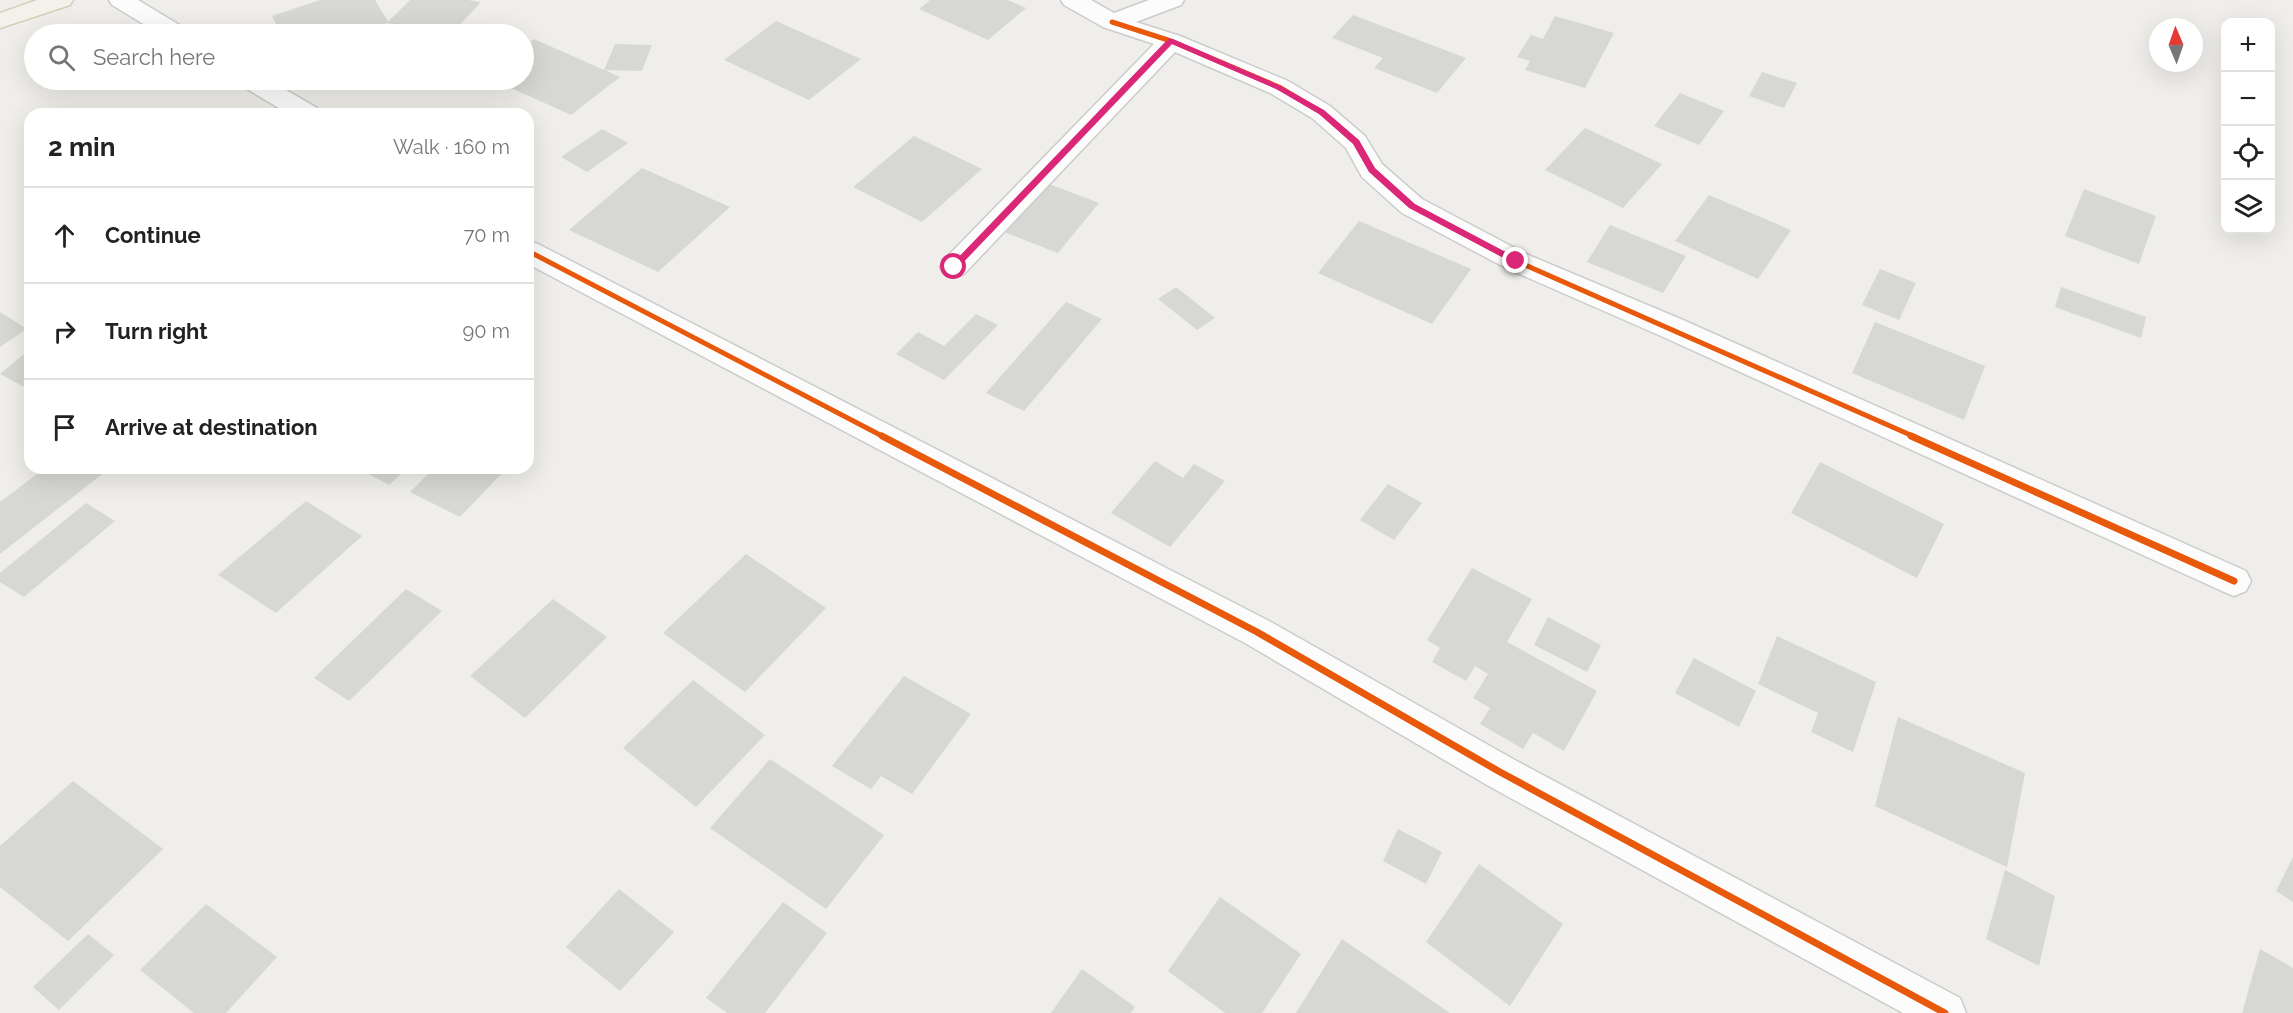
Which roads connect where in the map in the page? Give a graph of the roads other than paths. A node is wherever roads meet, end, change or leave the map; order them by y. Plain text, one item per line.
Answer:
1 (61, 0) edge
2 (121, 0) edge
3 (1073, 0) edge
4 (1172, 0) edge
5 (0, 21) edge
6 (1112, 22) junction
7 (161, 24) edge
8 (1171, 41) junction
9 (268, 90) edge
10 (298, 108) edge
11 (534, 255) edge
12 (954, 267) dead end
13 (2234, 581) dead end
14 (1945, 1013) edge

1 - 5 main road
2 - 7 street
3 - 6 street
4 - 6 street
6 - 8 street
8 - 12 street
8 - 13 street
9 - 10 street
11 - 14 street

